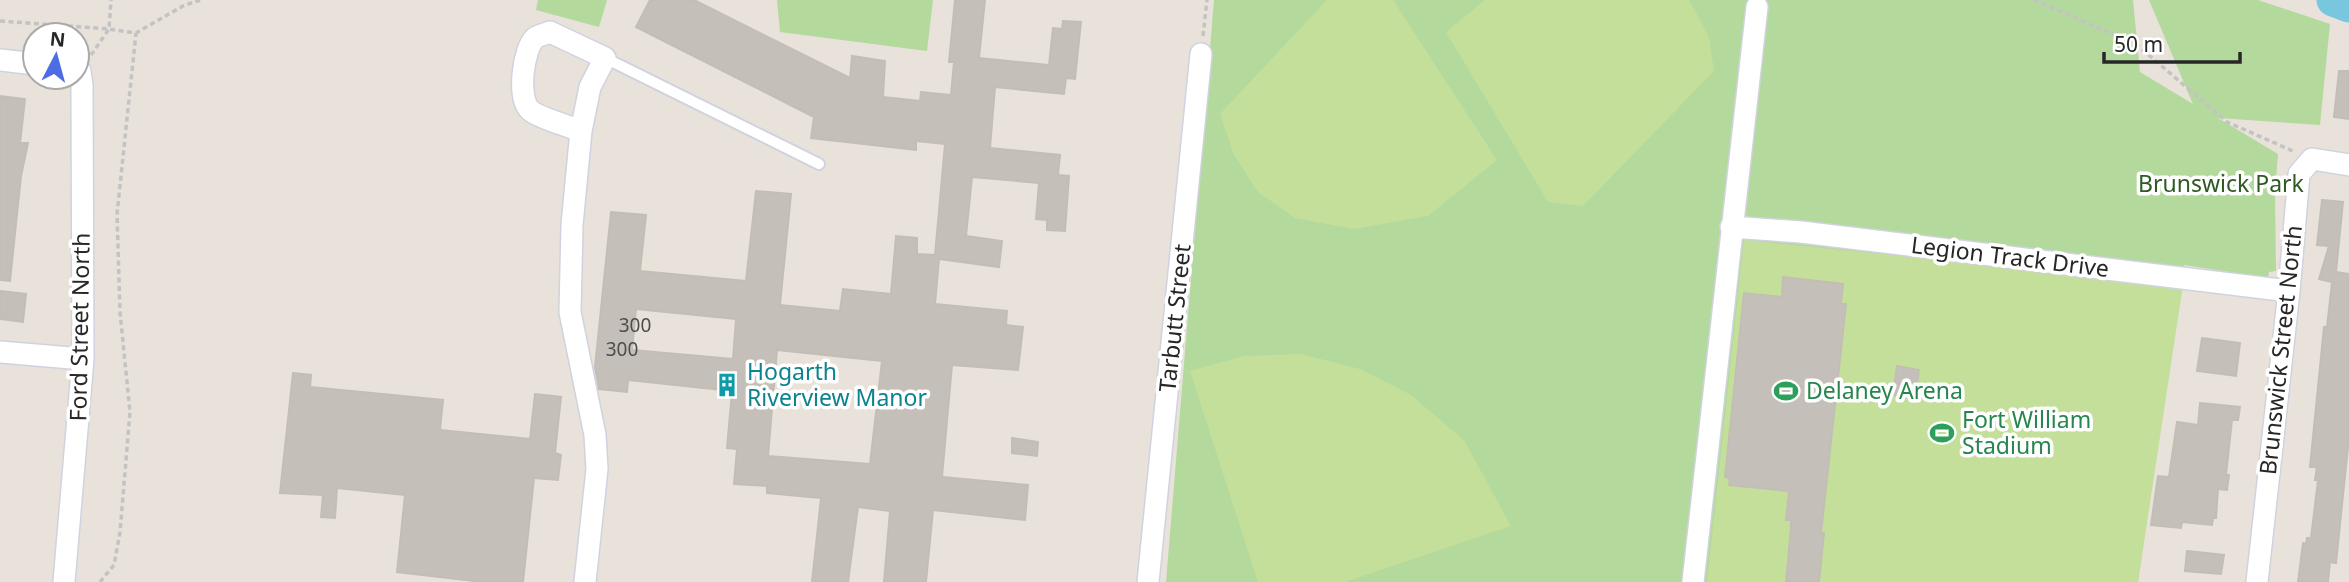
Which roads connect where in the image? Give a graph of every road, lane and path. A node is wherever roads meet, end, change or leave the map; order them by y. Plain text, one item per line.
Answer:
1 (111, 0) edge
2 (200, 0) edge
3 (1207, 0) edge
4 (2034, 0) edge
5 (1757, 8) dead end
6 (0, 21) edge
7 (109, 29) junction
8 (136, 33) junction
9 (91, 54) edge
10 (1201, 54) joint
11 (605, 58) junction
12 (0, 60) edge
13 (21, 62) edge
14 (79, 91) edge
15 (581, 131) junction
16 (2312, 159) junction
17 (819, 164) dead end
18 (2349, 165) edge
19 (1731, 226) junction
20 (2289, 291) junction
21 (0, 352) edge
22 (83, 359) junction
23 (65, 582) edge
24 (100, 582) edge
25 (585, 582) edge
26 (1148, 582) edge
27 (1693, 582) edge
28 (2257, 582) edge

1 - 7 path
2 - 8 path
3 - 10 path
4 - 16 path
5 - 19 street
6 - 7 path
7 - 8 path
7 - 9 path
8 - 24 path
10 - 26 street, Tarbutt Street
11 - 15 street
11 - 15 street
11 - 17 lane
12 - 13 street
14 - 22 street, Ford Street North
15 - 25 street
16 - 18 street
16 - 20 street, Brunswick Street North
19 - 20 street, Legion Track Drive
19 - 27 street
20 - 28 street, Brunswick Street North
21 - 22 street
22 - 23 street, Ford Street North

